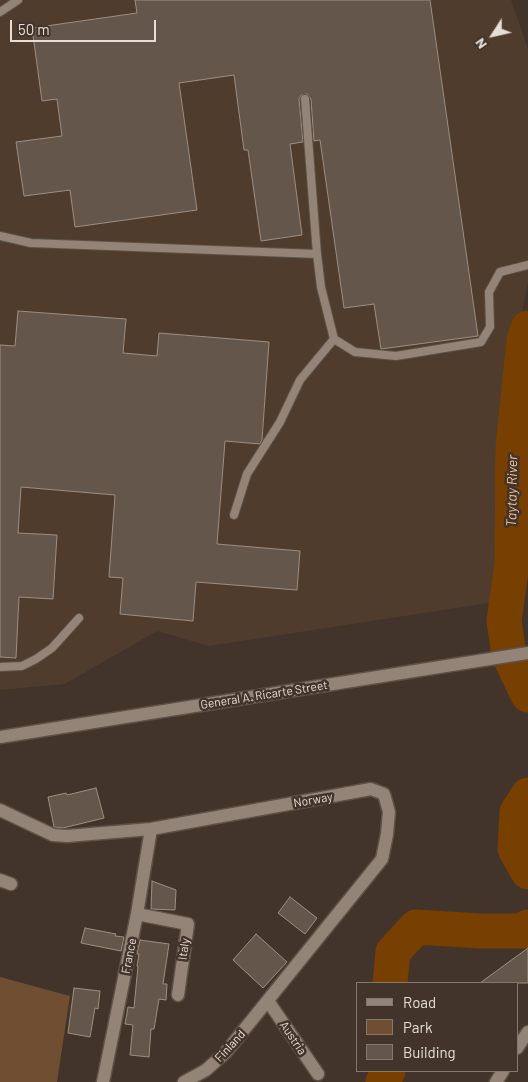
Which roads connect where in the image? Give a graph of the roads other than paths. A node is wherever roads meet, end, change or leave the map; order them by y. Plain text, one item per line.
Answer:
1 (18, 0) edge
2 (0, 12) edge
3 (305, 98) dead end
4 (0, 236) edge
5 (317, 254) junction
6 (528, 265) edge
7 (334, 339) junction
8 (234, 515) dead end
9 (80, 618) dead end
10 (525, 653) edge
11 (0, 667) edge
12 (0, 737) edge
13 (0, 810) edge
14 (150, 829) junction
15 (137, 914) junction
16 (178, 994) dead end
17 (268, 1001) junction
18 (528, 1032) edge
19 (518, 1047) edge
20 (318, 1074) dead end
21 (104, 1082) edge
22 (184, 1082) edge

1 - 2 lane
3 - 5 lane
4 - 5 lane
5 - 7 lane
6 - 7 lane
7 - 8 lane
9 - 11 lane
10 - 12 street, General A. Ricarte Street
13 - 14 street, Norway
14 - 15 street, France
14 - 17 street, Norway
15 - 16 street, Italy
15 - 21 street, France
17 - 20 street, Austria
17 - 22 street, Finland
18 - 19 street

